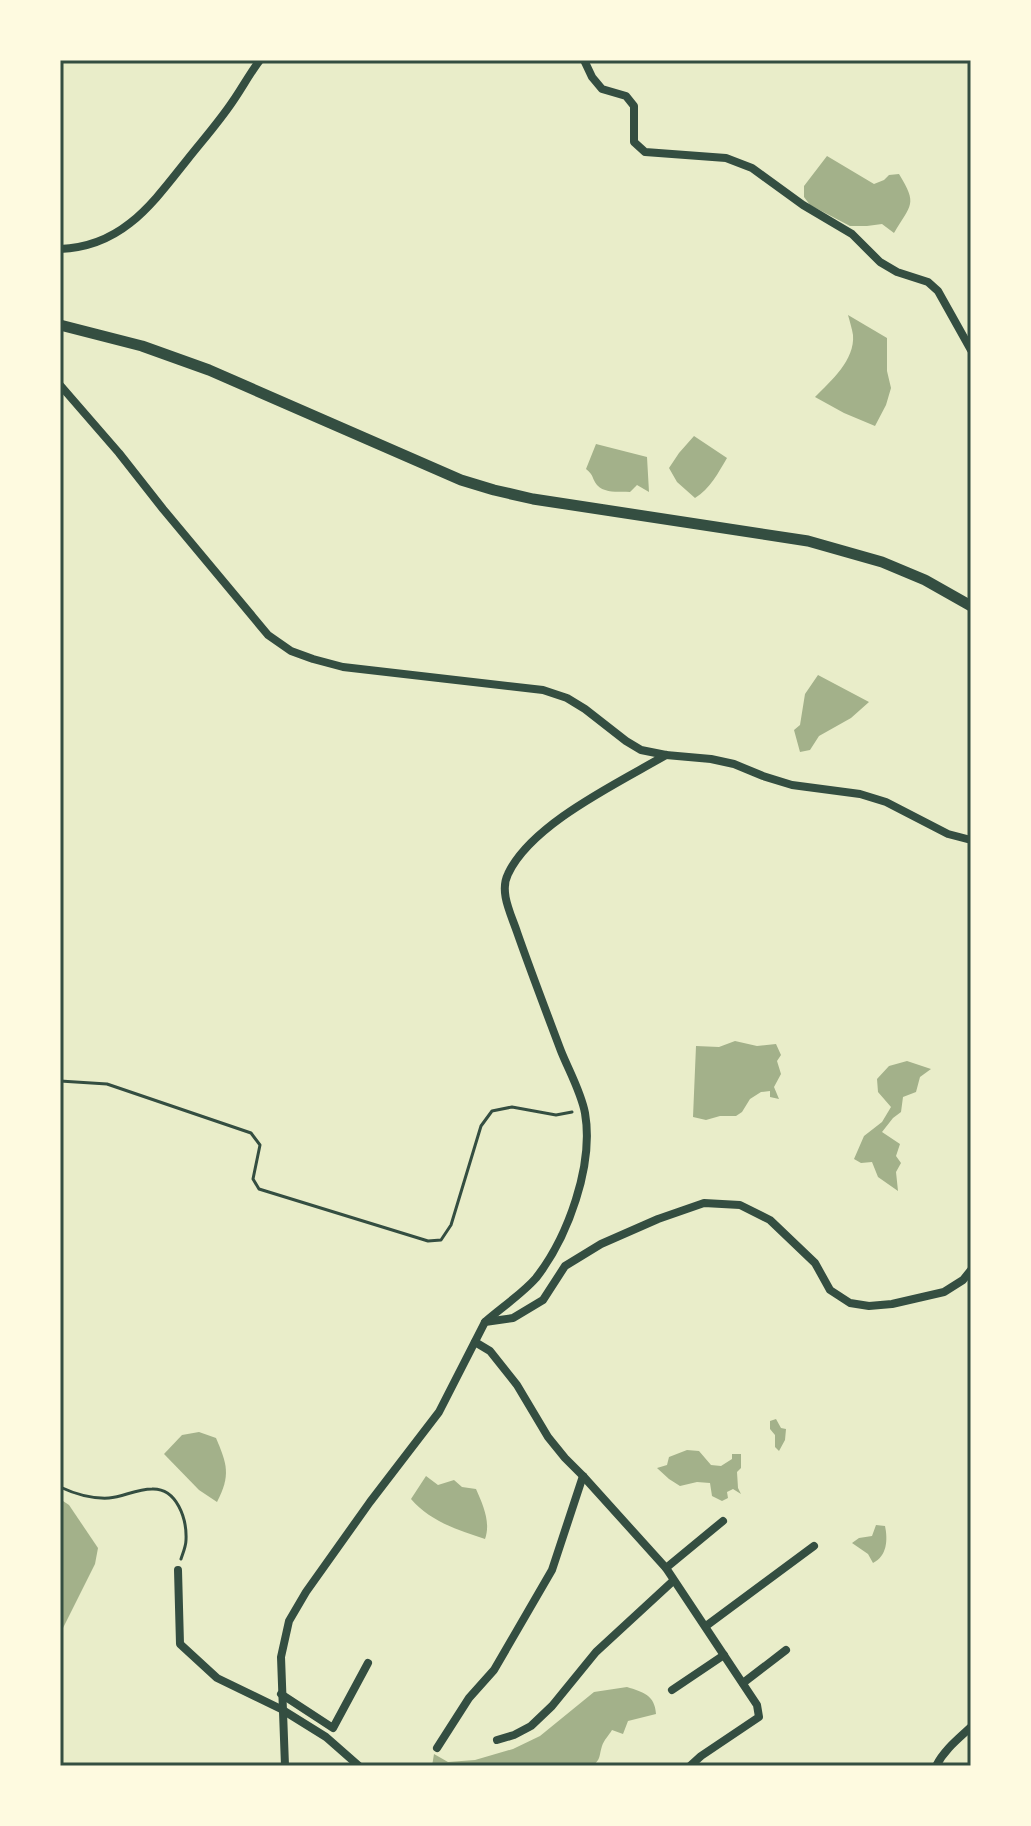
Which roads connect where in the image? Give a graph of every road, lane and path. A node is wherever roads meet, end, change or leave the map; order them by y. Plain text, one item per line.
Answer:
1 (260, 60) edge
2 (584, 60) edge
3 (60, 249) edge
4 (60, 325) edge
5 (971, 350) edge
6 (60, 385) edge
7 (971, 606) edge
8 (666, 755) junction
9 (971, 840) edge
10 (60, 1081) edge
11 (584, 1109) junction
12 (971, 1270) edge
13 (485, 1322) junction
14 (475, 1342) junction
15 (583, 1476) junction
16 (60, 1487) edge
17 (723, 1521) dead end
18 (814, 1546) dead end
19 (666, 1568) junction
20 (178, 1570) joint
21 (673, 1581) junction
22 (706, 1626) junction
23 (786, 1650) dead end
24 (724, 1655) junction
25 (368, 1663) dead end
26 (743, 1683) junction
27 (672, 1690) dead end
28 (281, 1694) junction
29 (281, 1709) junction
30 (971, 1727) edge
31 (497, 1740) dead end
32 (437, 1748) dead end
33 (285, 1766) edge
34 (359, 1766) edge
35 (690, 1766) edge
36 (936, 1766) edge

1 - 3 street
2 - 5 street
4 - 7 street
6 - 8 street
8 - 9 street
8 - 11 street
10 - 11 path
11 - 13 street
12 - 13 street
13 - 14 street
14 - 15 street
14 - 28 street
15 - 19 street
15 - 32 street
16 - 20 path
17 - 19 street
18 - 22 street
19 - 21 street
20 - 29 street
21 - 22 street
21 - 31 street
22 - 24 street
23 - 26 street
24 - 26 street
24 - 27 street
25 - 28 street
26 - 35 street
28 - 29 street
29 - 33 street
29 - 34 street
30 - 36 street

